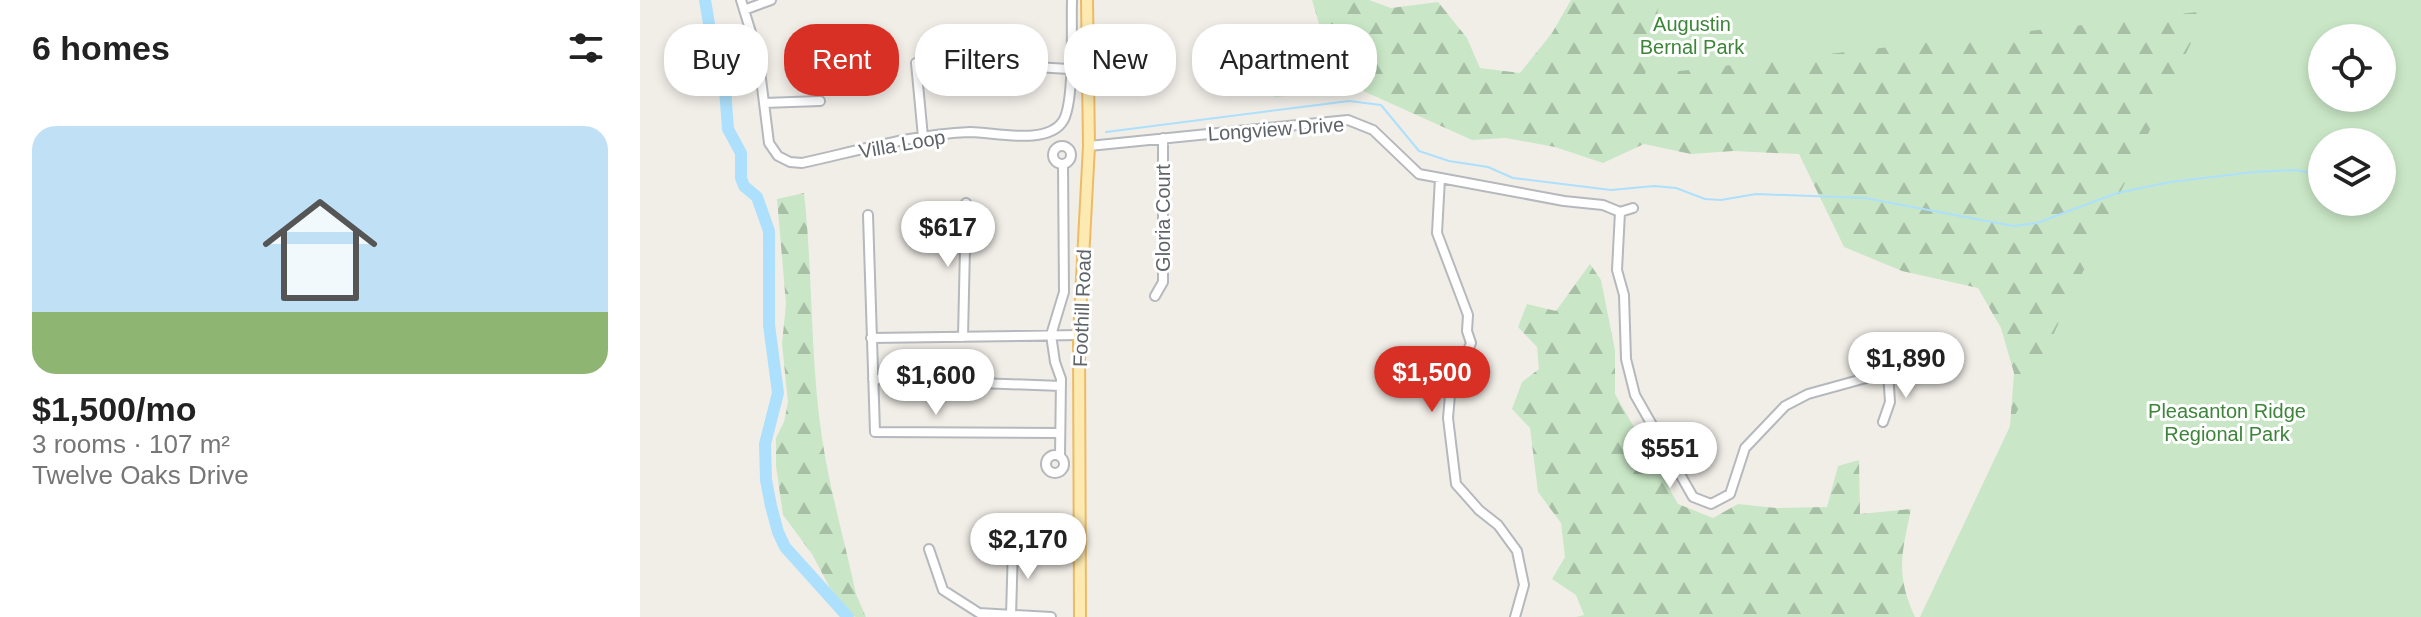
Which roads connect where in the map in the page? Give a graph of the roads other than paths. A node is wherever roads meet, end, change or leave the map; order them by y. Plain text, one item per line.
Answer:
1 (741, 0) edge
2 (771, 0) edge
3 (1072, 0) edge
4 (1087, 0) edge
5 (744, 10) junction
6 (1071, 24) edge
7 (919, 96) edge
8 (1067, 96) edge
9 (820, 101) dead end
10 (764, 103) junction
11 (923, 137) junction
12 (1163, 138) junction
13 (1089, 146) junction
14 (1063, 164) dead end
15 (1440, 178) junction
16 (966, 203) dead end
17 (1633, 208) dead end
18 (1620, 212) junction
19 (868, 215) dead end
20 (1155, 296) dead end
21 (1051, 335) junction
22 (1079, 335) junction
23 (963, 337) junction
24 (871, 338) junction
25 (873, 379) junction
26 (1061, 386) junction
27 (1883, 422) dead end
28 (1060, 433) junction
29 (1060, 456) dead end
30 (1013, 546) dead end
31 (929, 549) dead end
32 (1011, 616) edge
33 (1051, 617) edge
34 (1080, 617) edge
35 (1515, 617) edge

1 - 5 street, Villa Loop
2 - 5 street
3 - 6 street, Villa Loop
4 - 13 main road, Foothill Road
5 - 10 street, Villa Loop
7 - 11 street
8 - 11 street, Villa Loop
9 - 10 street
10 - 11 street, Villa Loop
12 - 13 street, Longview Drive
12 - 15 street, Longview Drive
12 - 20 street, Gloria Court
13 - 22 main road, Foothill Road
14 - 21 street
15 - 18 street, Longview Drive
15 - 35 street
16 - 23 street
17 - 18 street
18 - 27 street
19 - 24 street
21 - 22 street
21 - 23 street
21 - 26 street
22 - 34 main road, Foothill Road
23 - 24 street
24 - 25 street
25 - 26 street
25 - 28 street
26 - 28 street
28 - 29 street
30 - 32 street
31 - 32 street
32 - 33 street

